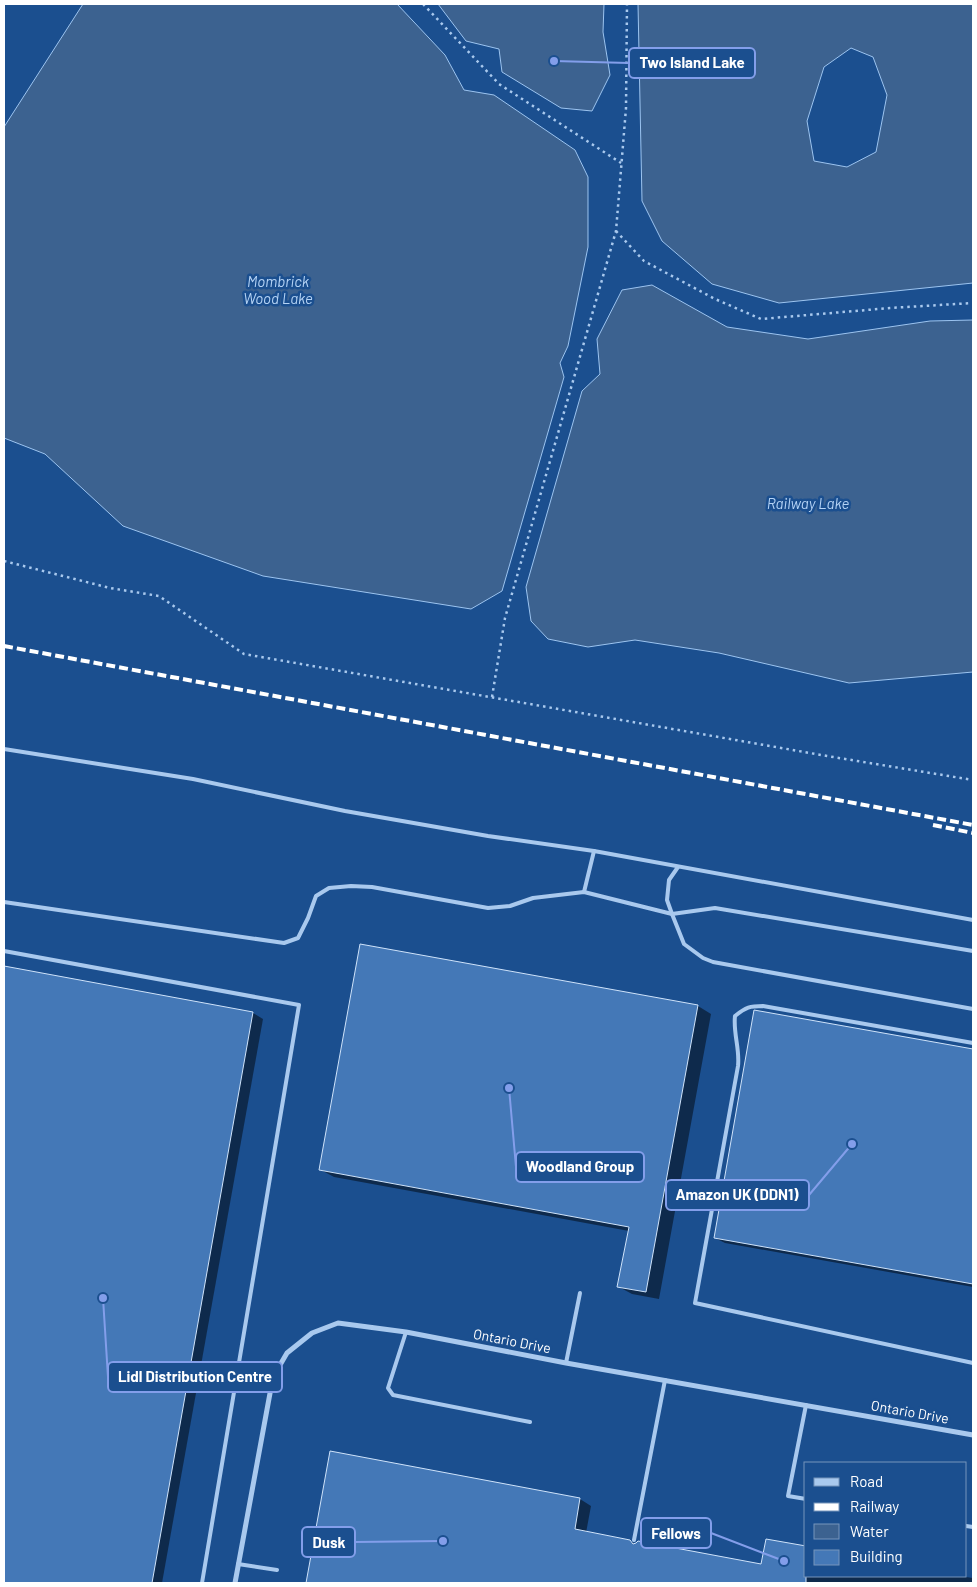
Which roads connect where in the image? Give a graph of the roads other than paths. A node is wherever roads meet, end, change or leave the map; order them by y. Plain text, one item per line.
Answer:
1 (4, 749) edge
2 (594, 851) junction
3 (678, 867) junction
4 (584, 892) junction
5 (4, 902) edge
6 (672, 914) junction
7 (973, 920) edge
8 (4, 951) edge
9 (973, 951) edge
10 (973, 1008) edge
11 (973, 1043) edge
12 (580, 1293) dead end
13 (406, 1332) junction
14 (973, 1362) edge
15 (566, 1363) junction
16 (666, 1380) junction
17 (806, 1404) junction
18 (530, 1422) dead end
19 (973, 1434) edge
20 (804, 1499) edge
21 (634, 1540) dead end
22 (238, 1564) junction
23 (277, 1570) dead end
24 (202, 1583) edge
25 (235, 1583) edge

1 - 2 lane
2 - 3 lane
2 - 4 lane
3 - 6 lane
3 - 7 lane
4 - 5 lane
4 - 6 lane
6 - 9 lane
6 - 10 lane
8 - 24 lane
11 - 14 lane
12 - 15 lane
13 - 15 street, Ontario Drive
13 - 18 lane
13 - 22 street, Ontario Drive
15 - 16 street, Ontario Drive
16 - 17 street, Ontario Drive
16 - 21 lane
17 - 19 street, Ontario Drive
17 - 20 lane
22 - 23 lane
22 - 25 street, Ontario Drive

